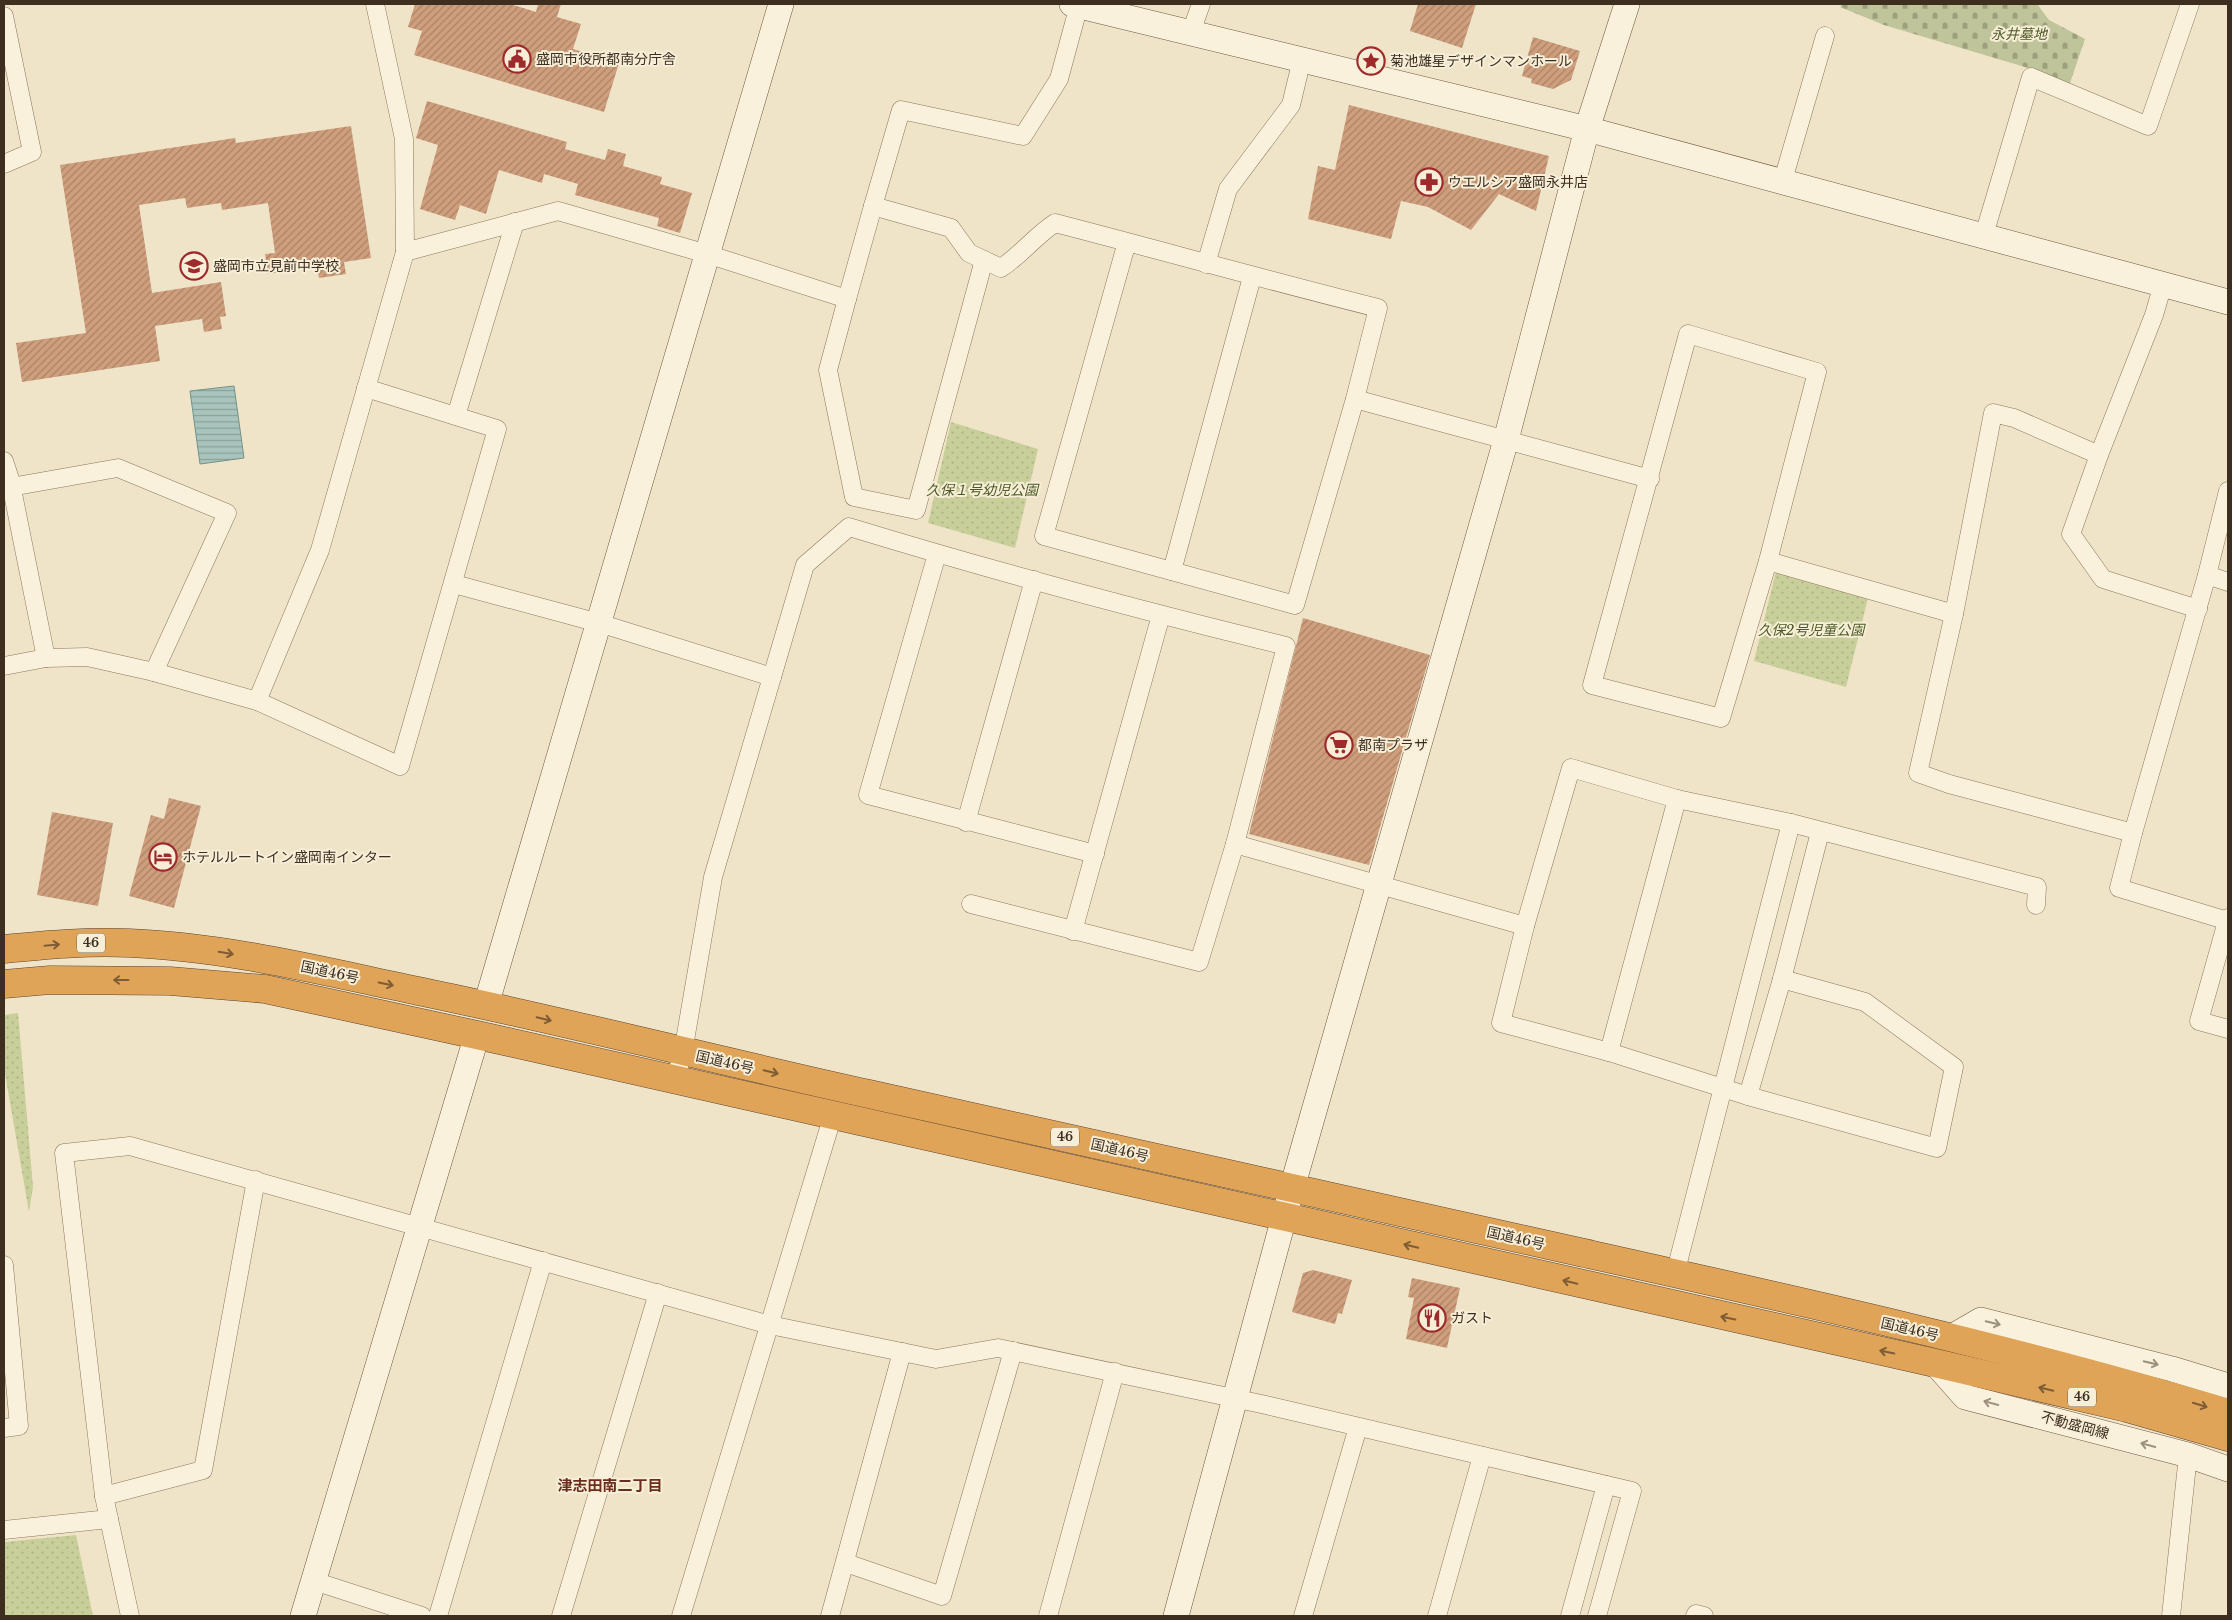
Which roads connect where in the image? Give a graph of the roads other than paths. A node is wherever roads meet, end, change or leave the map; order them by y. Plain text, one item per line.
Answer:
1 (374, 4) edge
2 (781, 4) edge
3 (1201, 4) edge
4 (1627, 4) edge
5 (2190, 4) edge
6 (1075, 5) edge
7 (4, 16) edge
8 (1191, 32) junction
9 (1825, 36) dead end
10 (1302, 59) junction
11 (1587, 129) junction
12 (4, 164) edge
13 (1783, 180) junction
14 (873, 206) junction
15 (515, 222) junction
16 (1984, 235) junction
17 (1127, 242) junction
18 (405, 252) junction
19 (707, 254) junction
20 (984, 260) junction
21 (1206, 264) junction
22 (1252, 277) junction
23 (2163, 284) junction
24 (847, 299) junction
25 (2228, 302) edge
26 (366, 388) junction
27 (1355, 399) junction
28 (456, 416) junction
29 (1506, 440) junction
30 (2099, 455) junction
31 (4, 461) edge
32 (1650, 479) junction
33 (11, 487) junction
34 (2228, 491) edge
35 (936, 554) junction
36 (1768, 561) junction
37 (1172, 571) junction
38 (2207, 575) junction
39 (1034, 580) junction
40 (2228, 582) edge
41 (454, 584) junction
42 (2198, 609) junction
43 (1954, 614) junction
44 (1161, 615) junction
45 (599, 623) junction
46 (46, 658) junction
47 (4, 666) edge
48 (154, 672) junction
49 (772, 677) junction
50 (257, 701) junction
51 (1677, 799) junction
52 (966, 822) junction
53 (1791, 823) junction
54 (1820, 832) junction
55 (2133, 833) junction
56 (1235, 844) junction
57 (1095, 854) junction
58 (1379, 883) junction
59 (972, 904) dead end
60 (2036, 905) dead end
61 (2228, 919) edge
62 (1525, 926) junction
63 (1073, 930) junction
64 (4, 949) edge
65 (1782, 978) junction
66 (4, 984) edge
67 (486, 1005) junction
68 (2228, 1029) edge
69 (477, 1035) junction
70 (683, 1052) junction
71 (1609, 1052) junction
72 (676, 1080) junction
73 (1723, 1089) junction
74 (1748, 1096) junction
75 (833, 1115) junction
76 (256, 1180) junction
77 (1292, 1188) junction
78 (1284, 1218) junction
79 (420, 1226) junction
80 (543, 1261) junction
81 (4, 1265) edge
82 (1675, 1274) junction
83 (658, 1293) junction
84 (770, 1325) junction
85 (1950, 1338) junction
86 (1013, 1351) junction
87 (902, 1352) junction
88 (1935, 1363) junction
89 (1115, 1372) junction
90 (2228, 1386) edge
91 (1234, 1398) junction
92 (2228, 1413) edge
93 (1358, 1427) junction
94 (4, 1428) edge
95 (2228, 1437) edge
96 (2188, 1455) junction
97 (1482, 1456) junction
98 (2228, 1469) edge
99 (1606, 1485) junction
100 (104, 1496) junction
101 (109, 1519) junction
102 (4, 1530) edge
103 (846, 1563) junction
104 (314, 1580) junction
105 (130, 1616) edge
106 (303, 1616) edge
107 (422, 1616) edge
108 (438, 1616) edge
109 (561, 1616) edge
110 (680, 1616) edge
111 (830, 1616) edge
112 (1048, 1616) edge
113 (1176, 1616) edge
114 (1303, 1616) edge
115 (1437, 1616) edge
116 (1570, 1616) edge
117 (1598, 1616) edge
118 (1695, 1616) edge
119 (1704, 1616) edge
120 (2171, 1616) edge

1 - 18 street
2 - 19 street
3 - 8 street
4 - 11 street
5 - 16 street
6 - 8 street
6 - 14 street
7 - 12 street
8 - 10 street
9 - 13 street
10 - 11 street
10 - 21 street
11 - 13 street
11 - 29 street
13 - 16 street
14 - 20 street
14 - 24 street
15 - 18 street
15 - 19 street
15 - 28 street
16 - 23 street
17 - 20 street
17 - 21 street
17 - 37 street
18 - 26 street
19 - 24 street
19 - 45 street
20 - 24 street
21 - 22 street
22 - 27 street
22 - 37 street
23 - 25 street
23 - 30 street
26 - 28 street
26 - 50 street
27 - 29 street
27 - 37 street
28 - 41 street
29 - 32 street
29 - 58 street
30 - 42 street
30 - 43 street
31 - 33 street
32 - 36 street
32 - 36 street
33 - 46 street
33 - 48 street
34 - 38 street
35 - 39 street
35 - 49 street
35 - 52 street
36 - 43 street
38 - 40 street
38 - 42 street
39 - 44 street
39 - 52 street
41 - 45 street
41 - 50 street
42 - 55 street
43 - 55 street
44 - 56 street
44 - 57 street
45 - 49 street
45 - 67 street
46 - 47 street
46 - 48 street
48 - 50 street
49 - 70 street
51 - 53 street
51 - 62 street
51 - 71 street
52 - 57 street
53 - 54 street
53 - 73 street
54 - 60 street
54 - 65 street
55 - 61 street
56 - 58 street
56 - 63 street
57 - 63 street
58 - 62 street
58 - 77 street
59 - 63 street
61 - 68 street
62 - 71 street
64 -> 67 highway, 国道46号 / 46
65 - 74 street
65 - 74 street
69 -> 66 highway, 国道46号 / 46
67 -> 70 highway, 国道46号 / 46
69 - 72 highway, 国道46号 / 46
69 - 79 street
70 - 72 street
70 -> 77 highway, 国道46号 / 46
71 - 73 street
72 - 75 highway, 国道46号 / 46
73 - 74 street
73 - 82 street
75 - 78 highway, 国道46号 / 46
75 - 84 street
76 - 79 street
76 - 100 street
76 - 100 street
77 - 78 street
77 - 82 highway, 国道46号 / 46
88 -> 78 highway, 国道46号 / 46
78 - 91 street
79 - 80 street
79 - 104 street
80 - 83 street
80 - 108 street
81 - 94 street
82 - 85 highway, 国道46号 / 46
83 - 84 street
83 - 109 street
84 - 87 street
84 - 110 street
85 -> 90 street
85 -> 92 highway, 国道46号 / 46
86 - 87 street
86 - 89 street
86 - 103 street
87 - 103 street
95 -> 88 highway, 国道46号 / 46
96 -> 88 street, 不動盛岡線
89 - 91 street
89 - 112 street
91 - 93 street
91 - 113 street
93 - 97 street
93 - 114 street
96 - 98 street, 不動盛岡線
96 - 120 street
97 - 99 street
97 - 115 street
99 - 116 street
99 - 117 street
100 - 101 street
101 - 102 street
101 - 105 street
103 - 111 street
104 - 106 street
104 - 107 street
118 - 119 street

